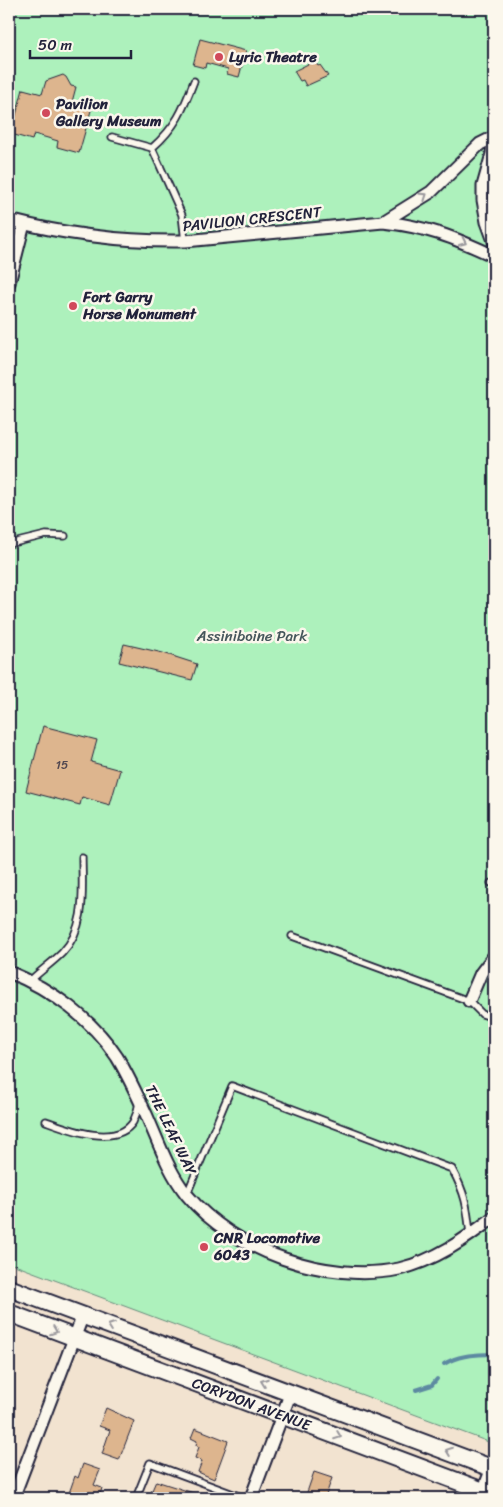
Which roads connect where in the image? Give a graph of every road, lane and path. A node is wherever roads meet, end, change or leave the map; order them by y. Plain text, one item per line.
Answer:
1 (194, 81) dead end
2 (494, 136) edge
3 (112, 137) dead end
4 (152, 148) junction
5 (9, 220) edge
6 (383, 222) junction
7 (24, 224) junction
8 (185, 241) junction
9 (494, 241) edge
10 (494, 256) edge
11 (9, 283) edge
12 (65, 536) dead end
13 (9, 544) edge
14 (82, 858) dead end
15 (292, 936) dead end
16 (494, 956) edge
17 (9, 972) edge
18 (30, 981) junction
19 (469, 1001) junction
20 (494, 1018) edge
21 (140, 1101) junction
22 (46, 1121) dead end
23 (187, 1194) junction
24 (494, 1217) edge
25 (470, 1234) junction
26 (9, 1288) edge
27 (9, 1313) edge
28 (83, 1316) junction
29 (74, 1338) junction
30 (291, 1392) junction
31 (282, 1415) junction
32 (493, 1468) edge
33 (486, 1495) edge
34 (13, 1498) edge
35 (136, 1498) edge
36 (244, 1498) edge
37 (251, 1498) edge

1 - 4 lane
6 -> 2 street
2 - 9 street
3 - 4 lane
4 - 8 lane
5 - 7 street, PAVILION CRESCENT
6 - 8 street, PAVILION CRESCENT
6 -> 10 street, PAVILION CRESCENT
7 - 8 street, PAVILION CRESCENT
7 - 11 street
12 - 13 lane
14 - 18 lane
15 - 19 lane
16 - 19 street
17 - 18 street, THE LEAF WAY
18 - 21 street, THE LEAF WAY
19 - 20 lane
21 - 22 lane
21 - 23 street, THE LEAF WAY
23 - 25 street, THE LEAF WAY
23 - 25 lane
24 - 25 street, THE LEAF WAY
26 - 28 main road, CORYDON AVENUE
27 -> 29 main road, CORYDON AVENUE
28 - 29 street
30 -> 28 main road, CORYDON AVENUE
29 - 31 main road, CORYDON AVENUE
29 - 34 street
30 - 31 street
32 -> 30 main road, CORYDON AVENUE
31 -> 33 main road, CORYDON AVENUE
31 - 37 street
32 - 33 street
35 - 36 lane

